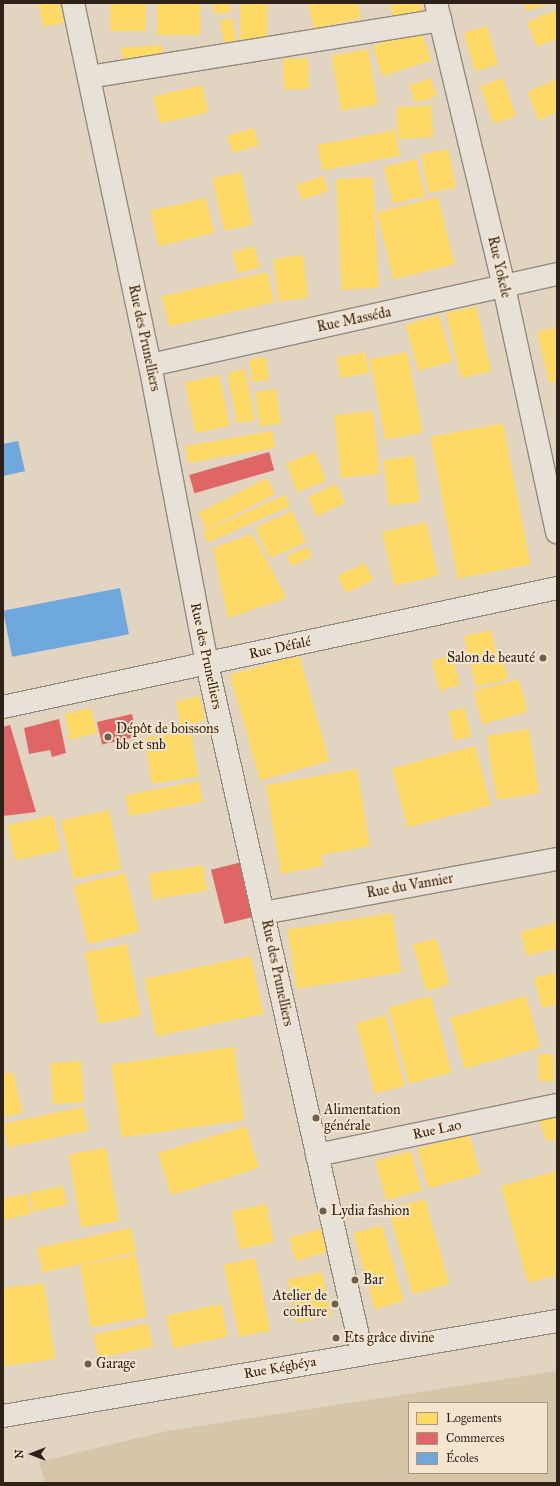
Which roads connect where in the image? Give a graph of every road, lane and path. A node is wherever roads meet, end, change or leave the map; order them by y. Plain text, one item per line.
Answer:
1 (73, 3) edge
2 (438, 12) edge
3 (89, 77) junction
4 (557, 274) edge
5 (504, 287) junction
6 (150, 365) junction
7 (557, 532) edge
8 (557, 588) edge
9 (207, 664) junction
10 (3, 707) edge
11 (557, 859) edge
12 (263, 913) junction
13 (557, 1105) edge
14 (317, 1155) junction
15 (557, 1321) edge
16 (362, 1354) junction
17 (3, 1416) edge

1 - 3 street, Rue des Prunelliers
2 - 3 street
2 - 5 street, Rue Yokele
3 - 6 street, Rue des Prunelliers
4 - 5 street, Rue Masséda
5 - 6 street, Rue Masséda
5 - 7 street, Rue Yokele
6 - 9 street, Rue des Prunelliers
8 - 9 street, Rue Défalé
9 - 10 street, Rue Défalé
9 - 12 street, Rue des Prunelliers
11 - 12 street, Rue du Vannier
12 - 14 street, Rue des Prunelliers
13 - 14 street, Rue Lao
14 - 16 street, Rue des Prunelliers
15 - 16 street, Rue Kégbéya
16 - 17 street, Rue Kégbéya

